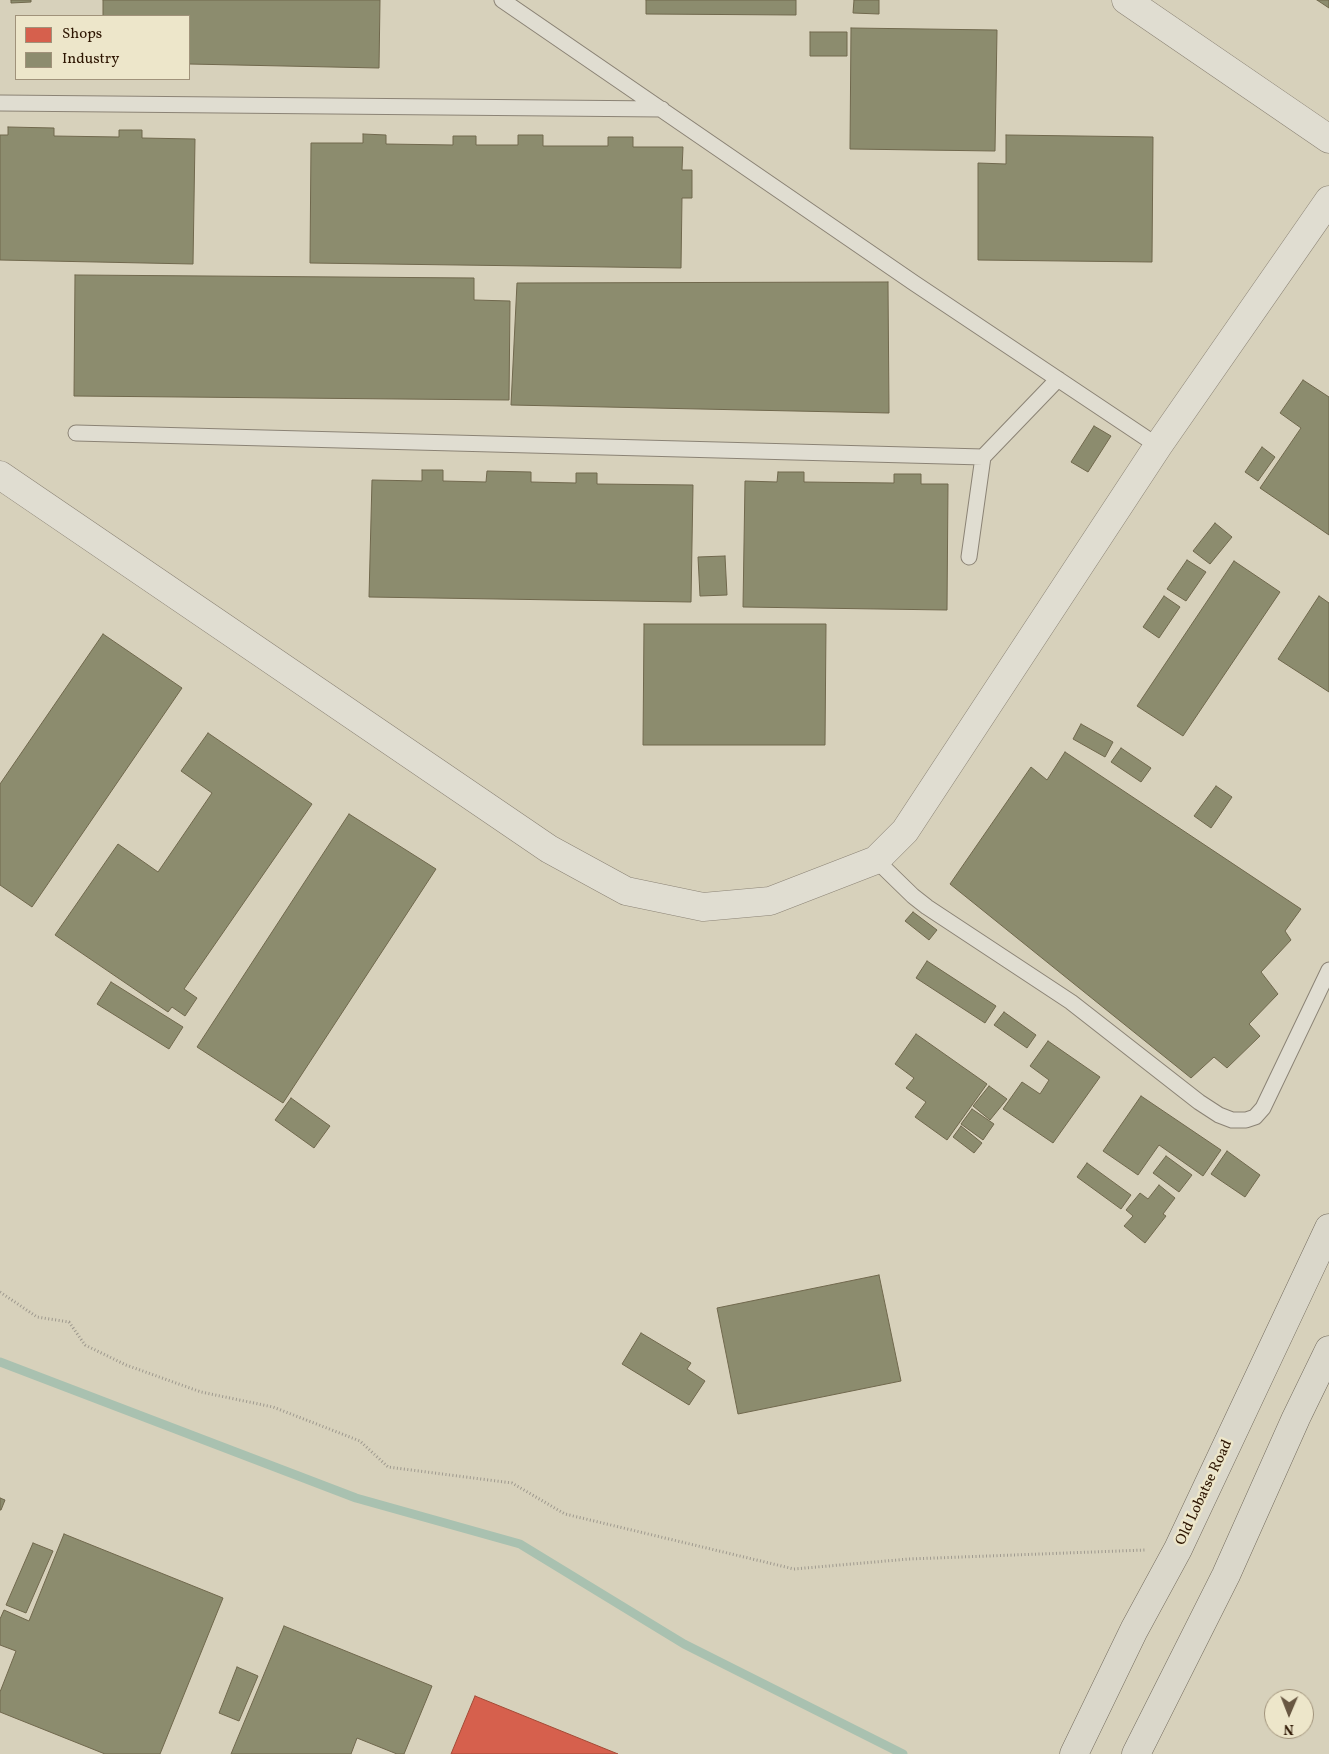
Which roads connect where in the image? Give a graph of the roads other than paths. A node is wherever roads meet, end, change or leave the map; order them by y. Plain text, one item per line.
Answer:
1 (502, 0) edge
2 (1126, 0) edge
3 (0, 103) edge
4 (662, 109) junction
5 (1329, 139) edge
6 (1329, 200) edge
7 (1058, 379) junction
8 (76, 433) dead end
9 (1158, 446) junction
10 (983, 456) junction
11 (0, 475) edge
12 (969, 557) dead end
13 (876, 860) junction
14 (1329, 970) edge
15 (1329, 1228) edge
16 (1329, 1350) edge
17 (1074, 1754) edge
18 (1136, 1754) edge

1 - 4 lane
2 - 5 street
3 - 4 lane
4 - 7 lane
6 - 9 street
7 - 9 lane
7 - 10 lane
8 - 10 lane
9 - 13 street
10 - 12 lane
11 - 13 street
13 - 14 lane
15 - 17 main road, Old Lobatse Road
16 - 18 main road

